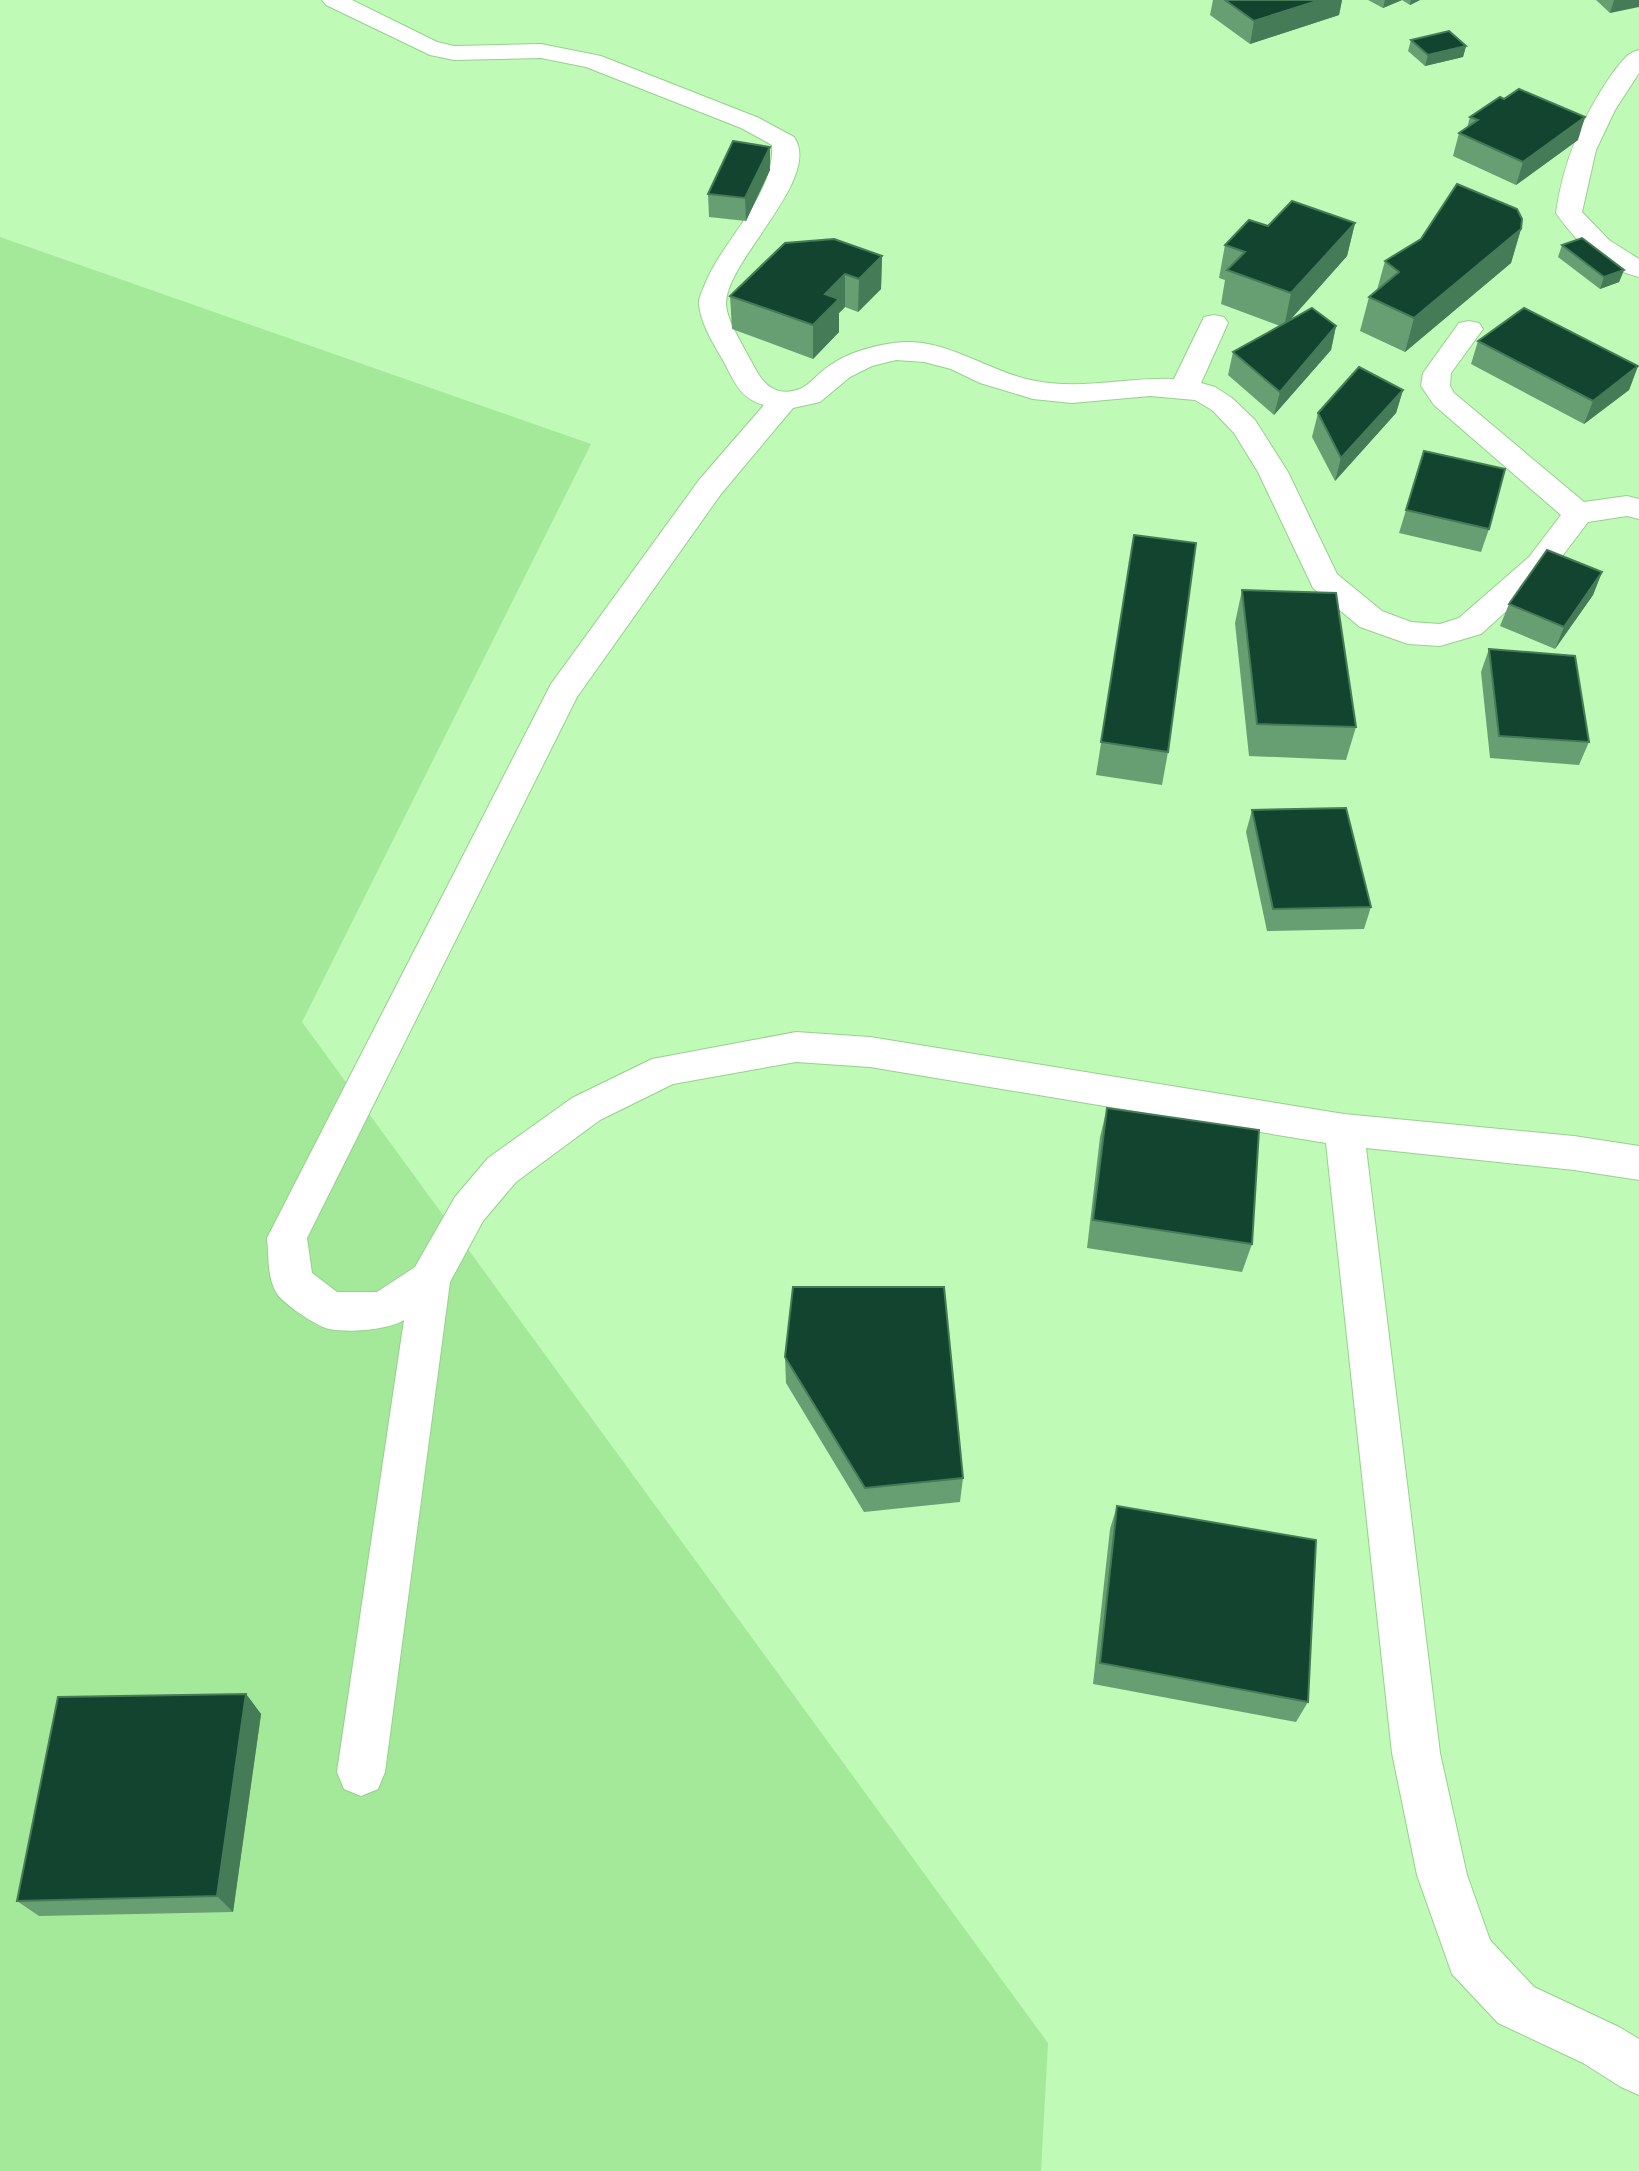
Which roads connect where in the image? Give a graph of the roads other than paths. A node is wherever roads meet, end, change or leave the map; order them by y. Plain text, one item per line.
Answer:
1 (334, 0) edge
2 (1639, 57) edge
3 (1639, 269) edge
4 (1214, 323) dead end
5 (1469, 329) dead end
6 (1184, 388) junction
7 (783, 401) junction
8 (1639, 509) edge
9 (1578, 513) junction
10 (1344, 1130) junction
11 (1639, 1163) edge
12 (430, 1280) junction
13 (361, 1772) dead end
14 (1639, 2069) edge

1 - 7 street
2 - 3 street
4 - 6 street
5 - 9 street
6 - 7 street
6 - 9 street
7 - 12 street
8 - 9 street
10 - 11 street
10 - 12 street
10 - 14 street
12 - 13 street

